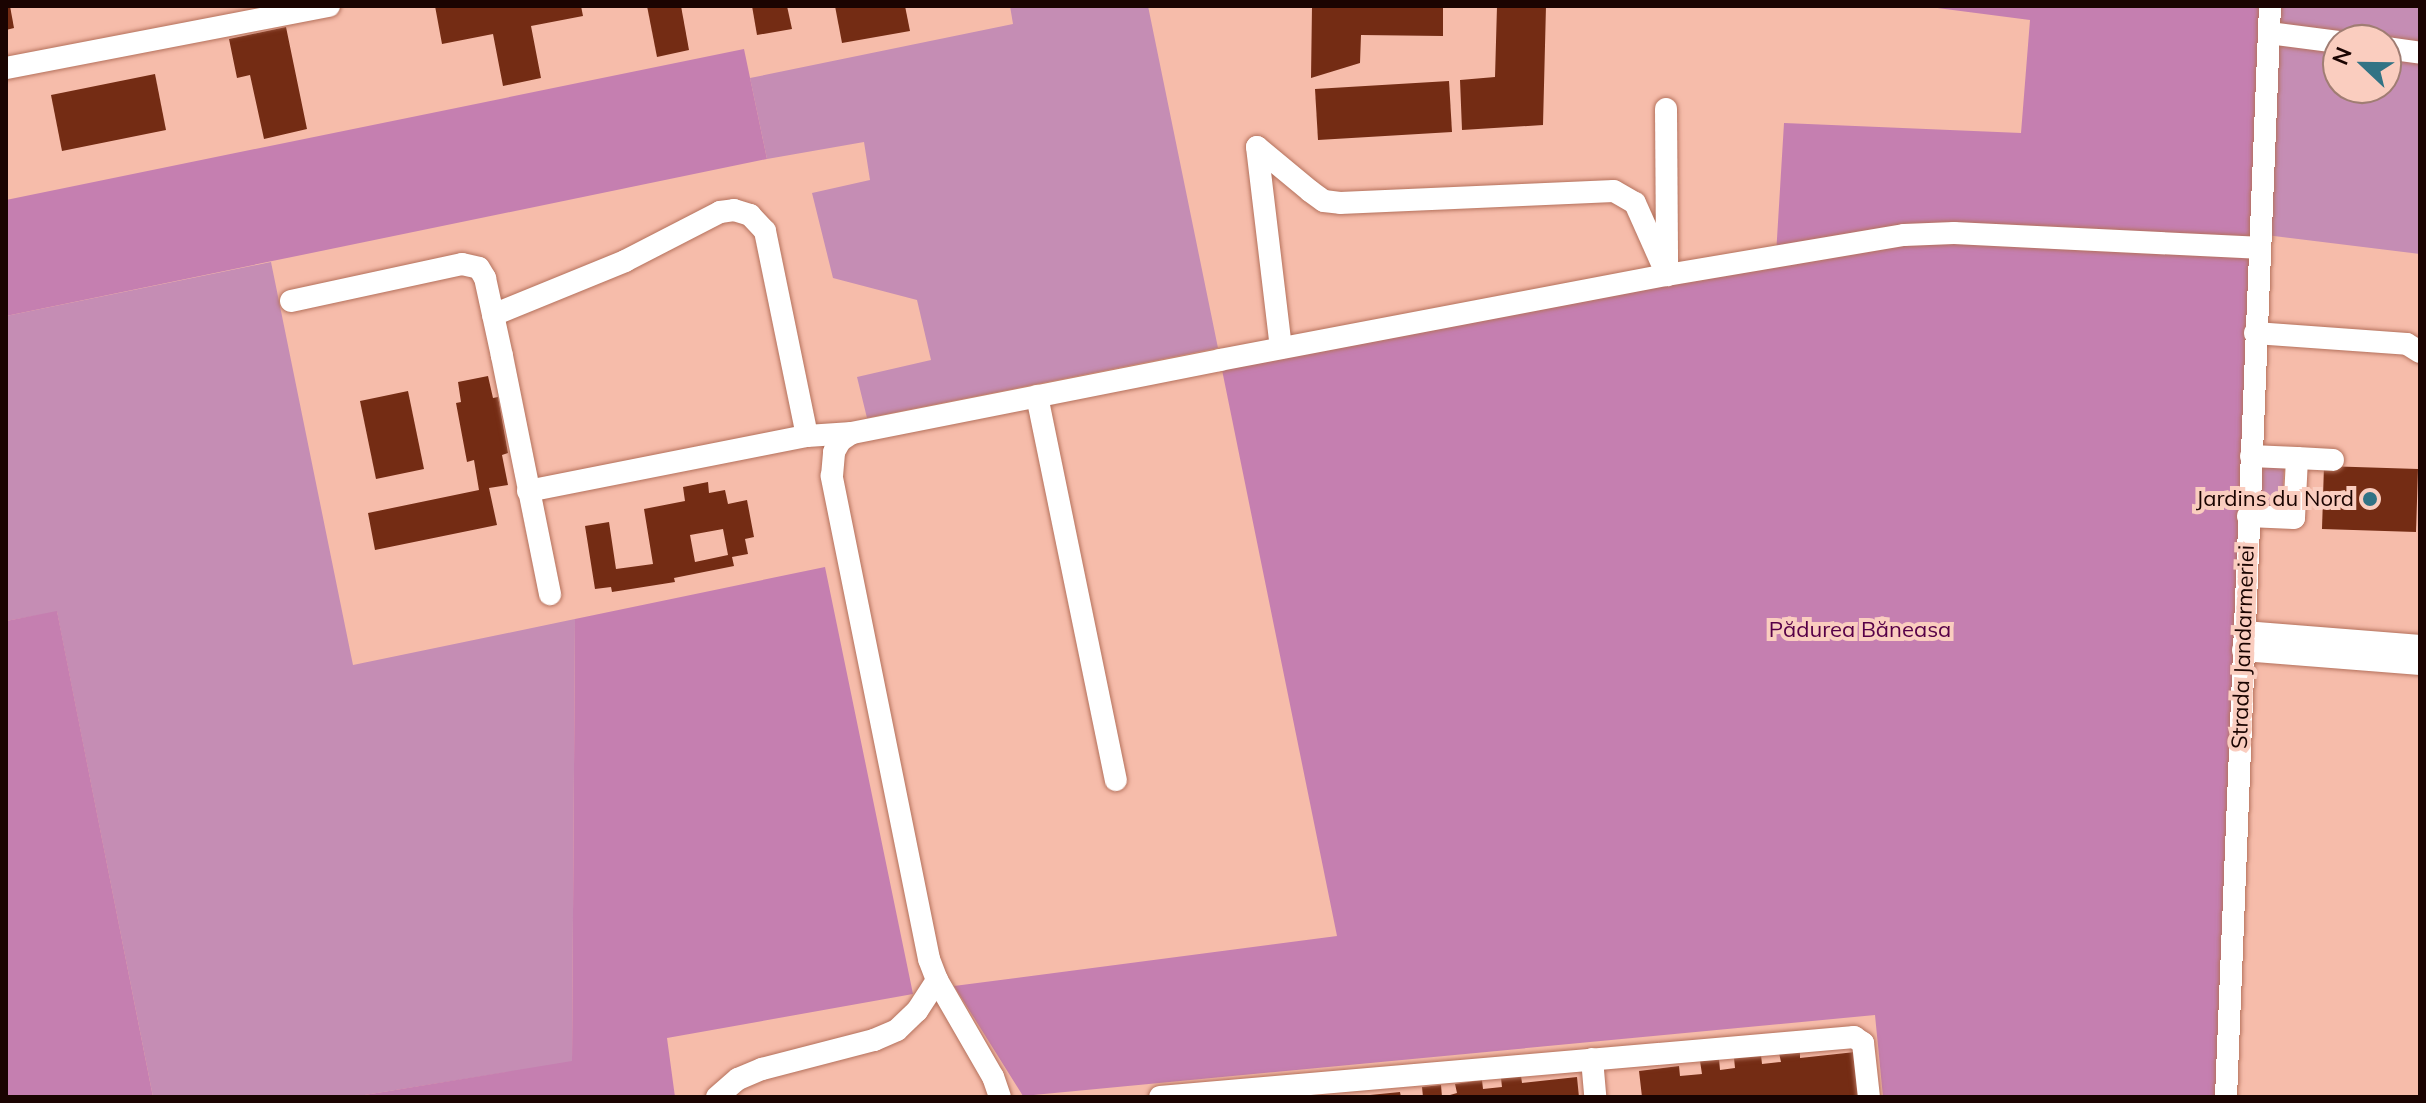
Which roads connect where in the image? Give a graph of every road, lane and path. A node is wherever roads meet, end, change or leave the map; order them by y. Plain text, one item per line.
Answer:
1 (329, 6) edge
2 (2270, 6) edge
3 (257, 13) edge
4 (2269, 33) junction
5 (2322, 40) edge
6 (6, 68) edge
7 (1666, 109) dead end
8 (2258, 248) junction
9 (1667, 275) junction
10 (291, 301) dead end
11 (493, 315) junction
12 (2255, 333) junction
13 (1281, 348) junction
14 (2420, 352) edge
15 (1037, 396) junction
16 (852, 433) junction
17 (807, 436) junction
18 (2251, 456) junction
19 (2297, 458) junction
20 (2333, 460) dead end
21 (528, 491) junction
22 (2248, 516) junction
23 (550, 594) dead end
24 (2244, 641) junction
25 (2420, 646) edge
26 (2420, 664) edge
27 (1116, 780) dead end
28 (937, 980) junction
29 (1592, 1059) junction
30 (1336, 1089) edge
31 (717, 1097) edge
32 (1000, 1097) edge
33 (1160, 1097) edge
34 (1595, 1097) edge
35 (1869, 1097) edge
36 (2226, 1097) edge

1 - 3 street
2 - 4 street, Strada Jandarmeriei
3 - 6 street
4 - 5 street
4 - 8 street, Strada Jandarmeriei
7 - 9 street
8 - 9 street
8 - 12 street, Strada Jandarmeriei
9 - 13 street
9 - 13 street
10 - 11 street
11 - 17 street
11 - 21 street
12 - 14 street
12 - 18 street, Strada Jandarmeriei
13 - 15 street
15 - 16 street
15 - 27 street
16 - 17 street
16 - 28 street
17 - 21 street
18 - 19 street
18 - 22 street, Strada Jandarmeriei
19 - 20 street
19 - 22 street
21 - 23 street
22 - 24 street, Strada Jandarmeriei
24 - 25 street
24 - 26 street
24 - 36 street, Strada Jandarmeriei
28 - 31 street
28 - 32 street
29 - 30 street
29 - 34 street
29 - 35 street
30 - 33 street

